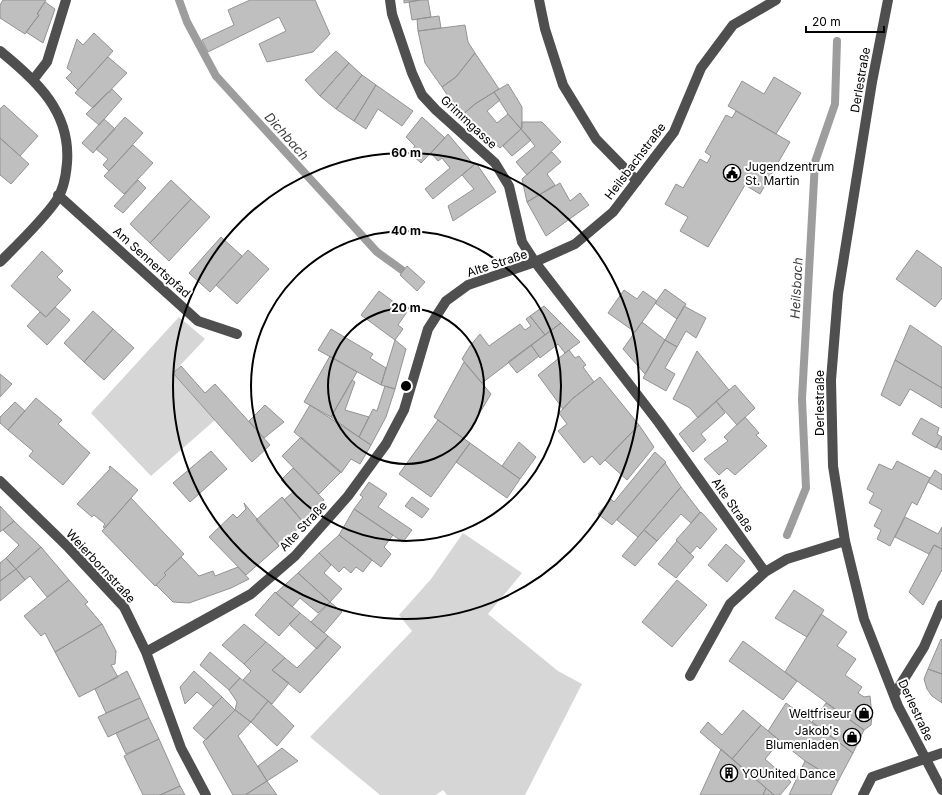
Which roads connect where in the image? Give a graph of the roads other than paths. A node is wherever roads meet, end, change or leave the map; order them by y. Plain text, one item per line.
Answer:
1 (66, 0) edge
2 (390, 0) edge
3 (539, 0) edge
4 (776, 0) edge
5 (888, 0) edge
6 (0, 51) edge
7 (33, 80) junction
8 (637, 181) junction
9 (58, 195) junction
10 (0, 262) edge
11 (535, 262) junction
12 (237, 334) dead end
13 (0, 481) edge
14 (846, 541) junction
15 (765, 572) junction
16 (942, 605) edge
17 (146, 652) junction
18 (690, 676) dead end
19 (894, 696) junction
20 (942, 753) edge
21 (924, 759) junction
22 (942, 790) edge
23 (206, 795) edge
24 (863, 795) edge

1 - 7 street
2 - 11 street, Grimmgasse
3 - 8 street
4 - 8 street, Heilsbachstraße
5 - 14 street, Derlestraße
6 - 7 street
7 - 9 street
8 - 11 street, Heilsbachstraße
9 - 10 street
9 - 12 street, Am Sennertspfad
11 - 15 street, Alte Straße
11 - 17 street, Alte Straße
13 - 17 street, Weierbornstraße
14 - 15 street
14 - 19 street, Derlestraße
15 - 18 street
16 - 19 street
17 - 23 street, Weierbornstraße
19 - 21 street, Derlestraße
20 - 21 street
21 - 22 street, Derlestraße
21 - 24 street

